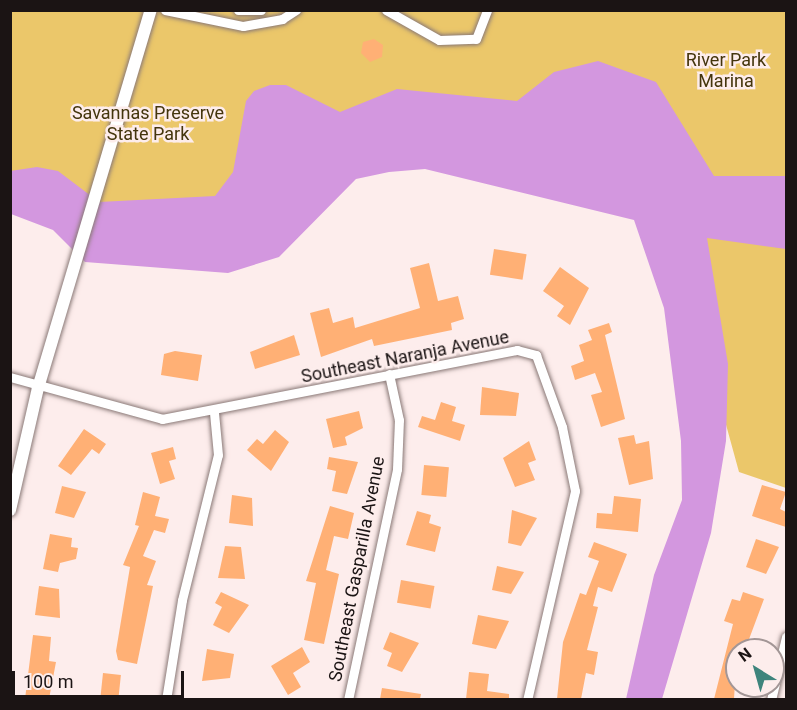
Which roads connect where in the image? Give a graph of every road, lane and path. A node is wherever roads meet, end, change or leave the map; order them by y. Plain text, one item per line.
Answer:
1 (151, 10) edge
2 (165, 10) edge
3 (238, 10) edge
4 (261, 10) edge
5 (296, 10) edge
6 (386, 10) edge
7 (487, 10) edge
8 (211, 15) edge
9 (389, 374) junction
10 (10, 377) edge
11 (38, 388) junction
12 (214, 412) junction
13 (10, 510) edge
14 (786, 637) edge
15 (166, 699) edge
16 (348, 699) edge
17 (527, 699) edge
18 (771, 699) edge

1 - 11 main road
2 - 8 street
3 - 4 street
5 - 8 street
6 - 7 street
9 - 12 street, Southeast Naranja Avenue
9 - 16 street, Southeast Gasparilla Avenue
9 - 17 street, Southeast Naranja Avenue
10 - 11 street, Southeast Naranja Avenue
11 - 12 street, Southeast Naranja Avenue
11 - 13 main road
12 - 15 street
14 - 18 street

